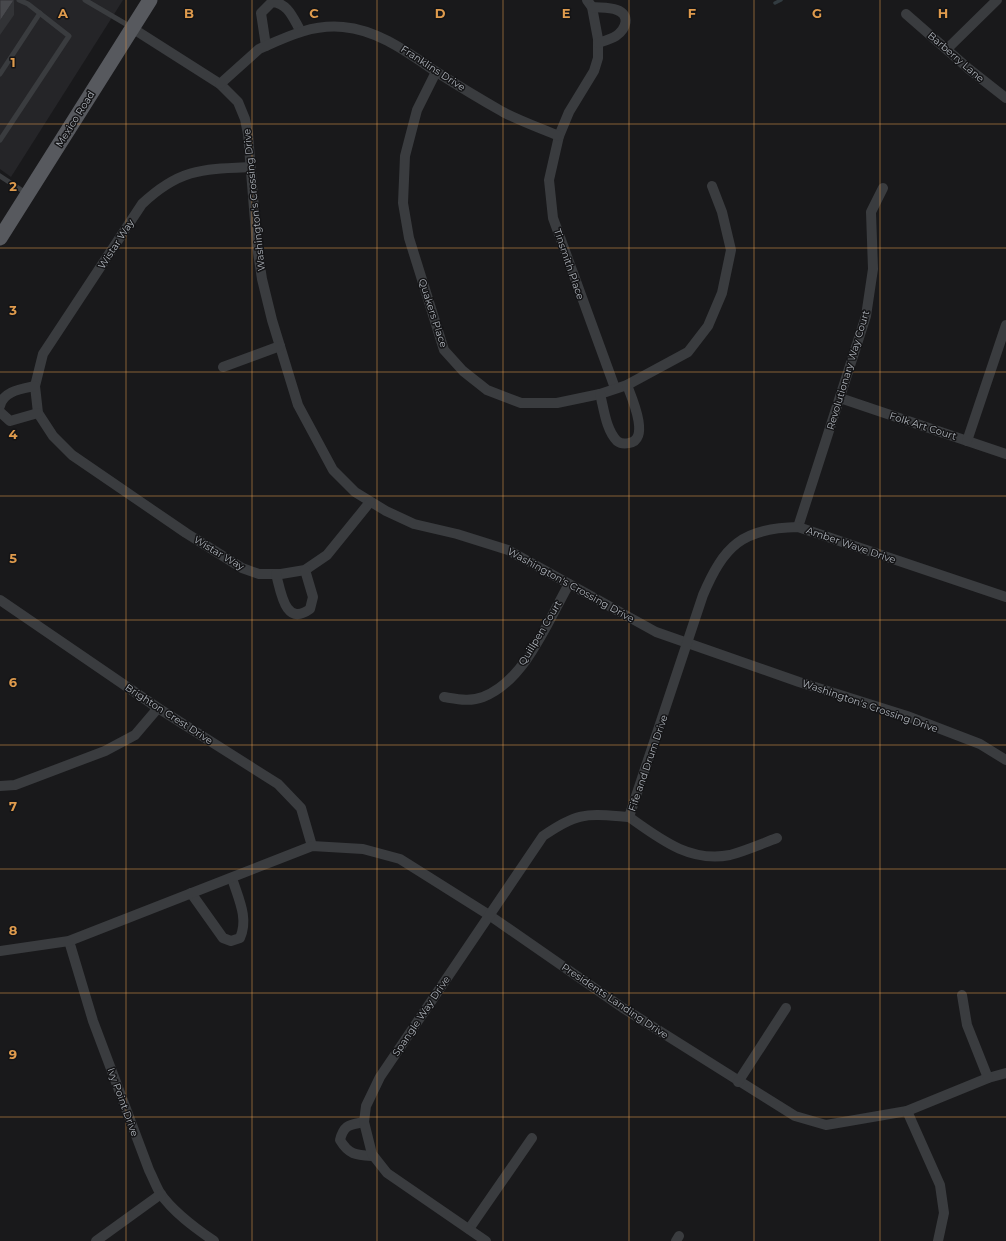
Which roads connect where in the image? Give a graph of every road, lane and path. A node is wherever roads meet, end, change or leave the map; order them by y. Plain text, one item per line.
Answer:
1 (19, 0) edge
2 (85, 0) edge
3 (150, 0) edge
4 (998, 0) edge
5 (589, 4) edge
6 (40, 13) junction
7 (906, 14) dead end
8 (132, 28) junction
9 (300, 30) junction
10 (598, 43) junction
11 (266, 46) junction
12 (947, 49) junction
13 (436, 72) junction
14 (0, 74) edge
15 (220, 84) junction
16 (1006, 98) edge
17 (559, 136) junction
18 (0, 140) edge
19 (250, 167) junction
20 (0, 176) edge
21 (712, 186) dead end
22 (883, 188) dead end
23 (28, 194) junction
24 (0, 238) edge
25 (1006, 325) edge
26 (280, 346) junction
27 (223, 367) dead end
28 (627, 385) junction
29 (35, 386) junction
30 (615, 388) junction
31 (600, 394) junction
32 (840, 398) junction
33 (0, 406) edge
34 (0, 412) edge
35 (38, 413) junction
36 (967, 441) junction
37 (1006, 454) edge
38 (370, 502) junction
39 (798, 527) junction
40 (305, 570) junction
41 (276, 574) junction
42 (569, 584) junction
43 (1006, 597) edge
44 (0, 600) edge
45 (688, 644) junction
46 (444, 697) dead end
47 (158, 708) junction
48 (1006, 760) edge
49 (0, 786) edge
50 (629, 817) junction
51 (776, 838) dead end
52 (312, 846) junction
53 (232, 878) junction
54 (191, 894) junction
55 (489, 915) junction
56 (69, 941) junction
57 (0, 951) edge
58 (962, 995) dead end
59 (786, 1008) dead end
60 (1006, 1072) edge
61 (988, 1078) junction
62 (738, 1082) junction
63 (907, 1111) junction
64 (364, 1122) junction
65 (532, 1138) dead end
66 (373, 1156) junction
67 (161, 1194) junction
68 (469, 1229) junction
69 (96, 1241) edge
70 (214, 1241) edge
71 (486, 1241) edge
72 (938, 1241) edge

1 - 6 lane
2 - 8 lane
3 - 8 main road, Mexico Road
4 - 12 street
5 - 10 street, Tinsmith Place
5 - 10 street
6 - 14 lane
6 - 18 lane
7 - 12 street, Barberry Lane
8 - 15 street, Washington's Crossing Drive
8 - 23 main road, Mexico Road
9 - 11 street, Franklins Drive
9 - 11 street
9 - 13 street, Franklins Drive
10 - 17 street, Tinsmith Place
11 - 15 street, Franklins Drive
12 - 16 street, Barberry Lane
13 - 17 street, Franklins Drive
13 - 31 street, Quakers Place
15 - 19 street, Washington's Crossing Drive
17 - 30 street, Tinsmith Place
19 - 26 street, Washington's Crossing Drive
19 - 29 street, Wistar Way
20 - 23 lane
21 - 28 street, Quakers Place
22 - 32 street, Revolutionary Way Court
23 - 24 main road, Mexico Road
25 - 36 street
26 - 27 street
26 - 38 street, Washington's Crossing Drive
28 - 30 street, Quakers Place
28 - 31 street
29 - 33 street
29 - 35 street, Wistar Way
30 - 31 street, Quakers Place
32 - 36 street, Folk Art Court
32 - 39 street, Revolutionary Way Court
34 - 35 street
35 - 41 street, Wistar Way
36 - 37 street, Folk Art Court
38 - 40 street, Wistar Way
38 - 42 street, Washington's Crossing Drive
39 - 43 street, Amber Wave Drive
39 - 45 street, Amber Wave Drive
40 - 41 street, Wistar Way
40 - 41 street
42 - 45 street, Washington's Crossing Drive
42 - 46 street, Quillpen Court
44 - 47 street, Brighton Crest Drive
45 - 48 street, Washington's Crossing Drive
45 - 50 street, Fife and Drum Drive
47 - 49 street
47 - 52 street, Brighton Crest Drive
50 - 51 street
50 - 55 street, Fife and Drum Drive
52 - 53 street, Presidents Landing Drive
52 - 55 street, Presidents Landing Drive
53 - 54 street, Presidents Landing Drive
53 - 54 street
54 - 56 street, Presidents Landing Drive
55 - 62 street, Presidents Landing Drive
55 - 64 street, Spangle Way Drive
56 - 57 street, Presidents Landing Drive
56 - 67 street, Ivy Point Drive
58 - 61 street
59 - 62 street
60 - 61 street, Presidents Landing Drive
61 - 63 street, Presidents Landing Drive
62 - 63 street, Presidents Landing Drive
63 - 72 street
64 - 66 street, Spangle Way Drive
64 - 66 street
65 - 68 street
66 - 68 street, Spangle Way Drive
67 - 69 street
67 - 70 street, Ivy Point Drive
68 - 71 street, Spangle Way Drive

